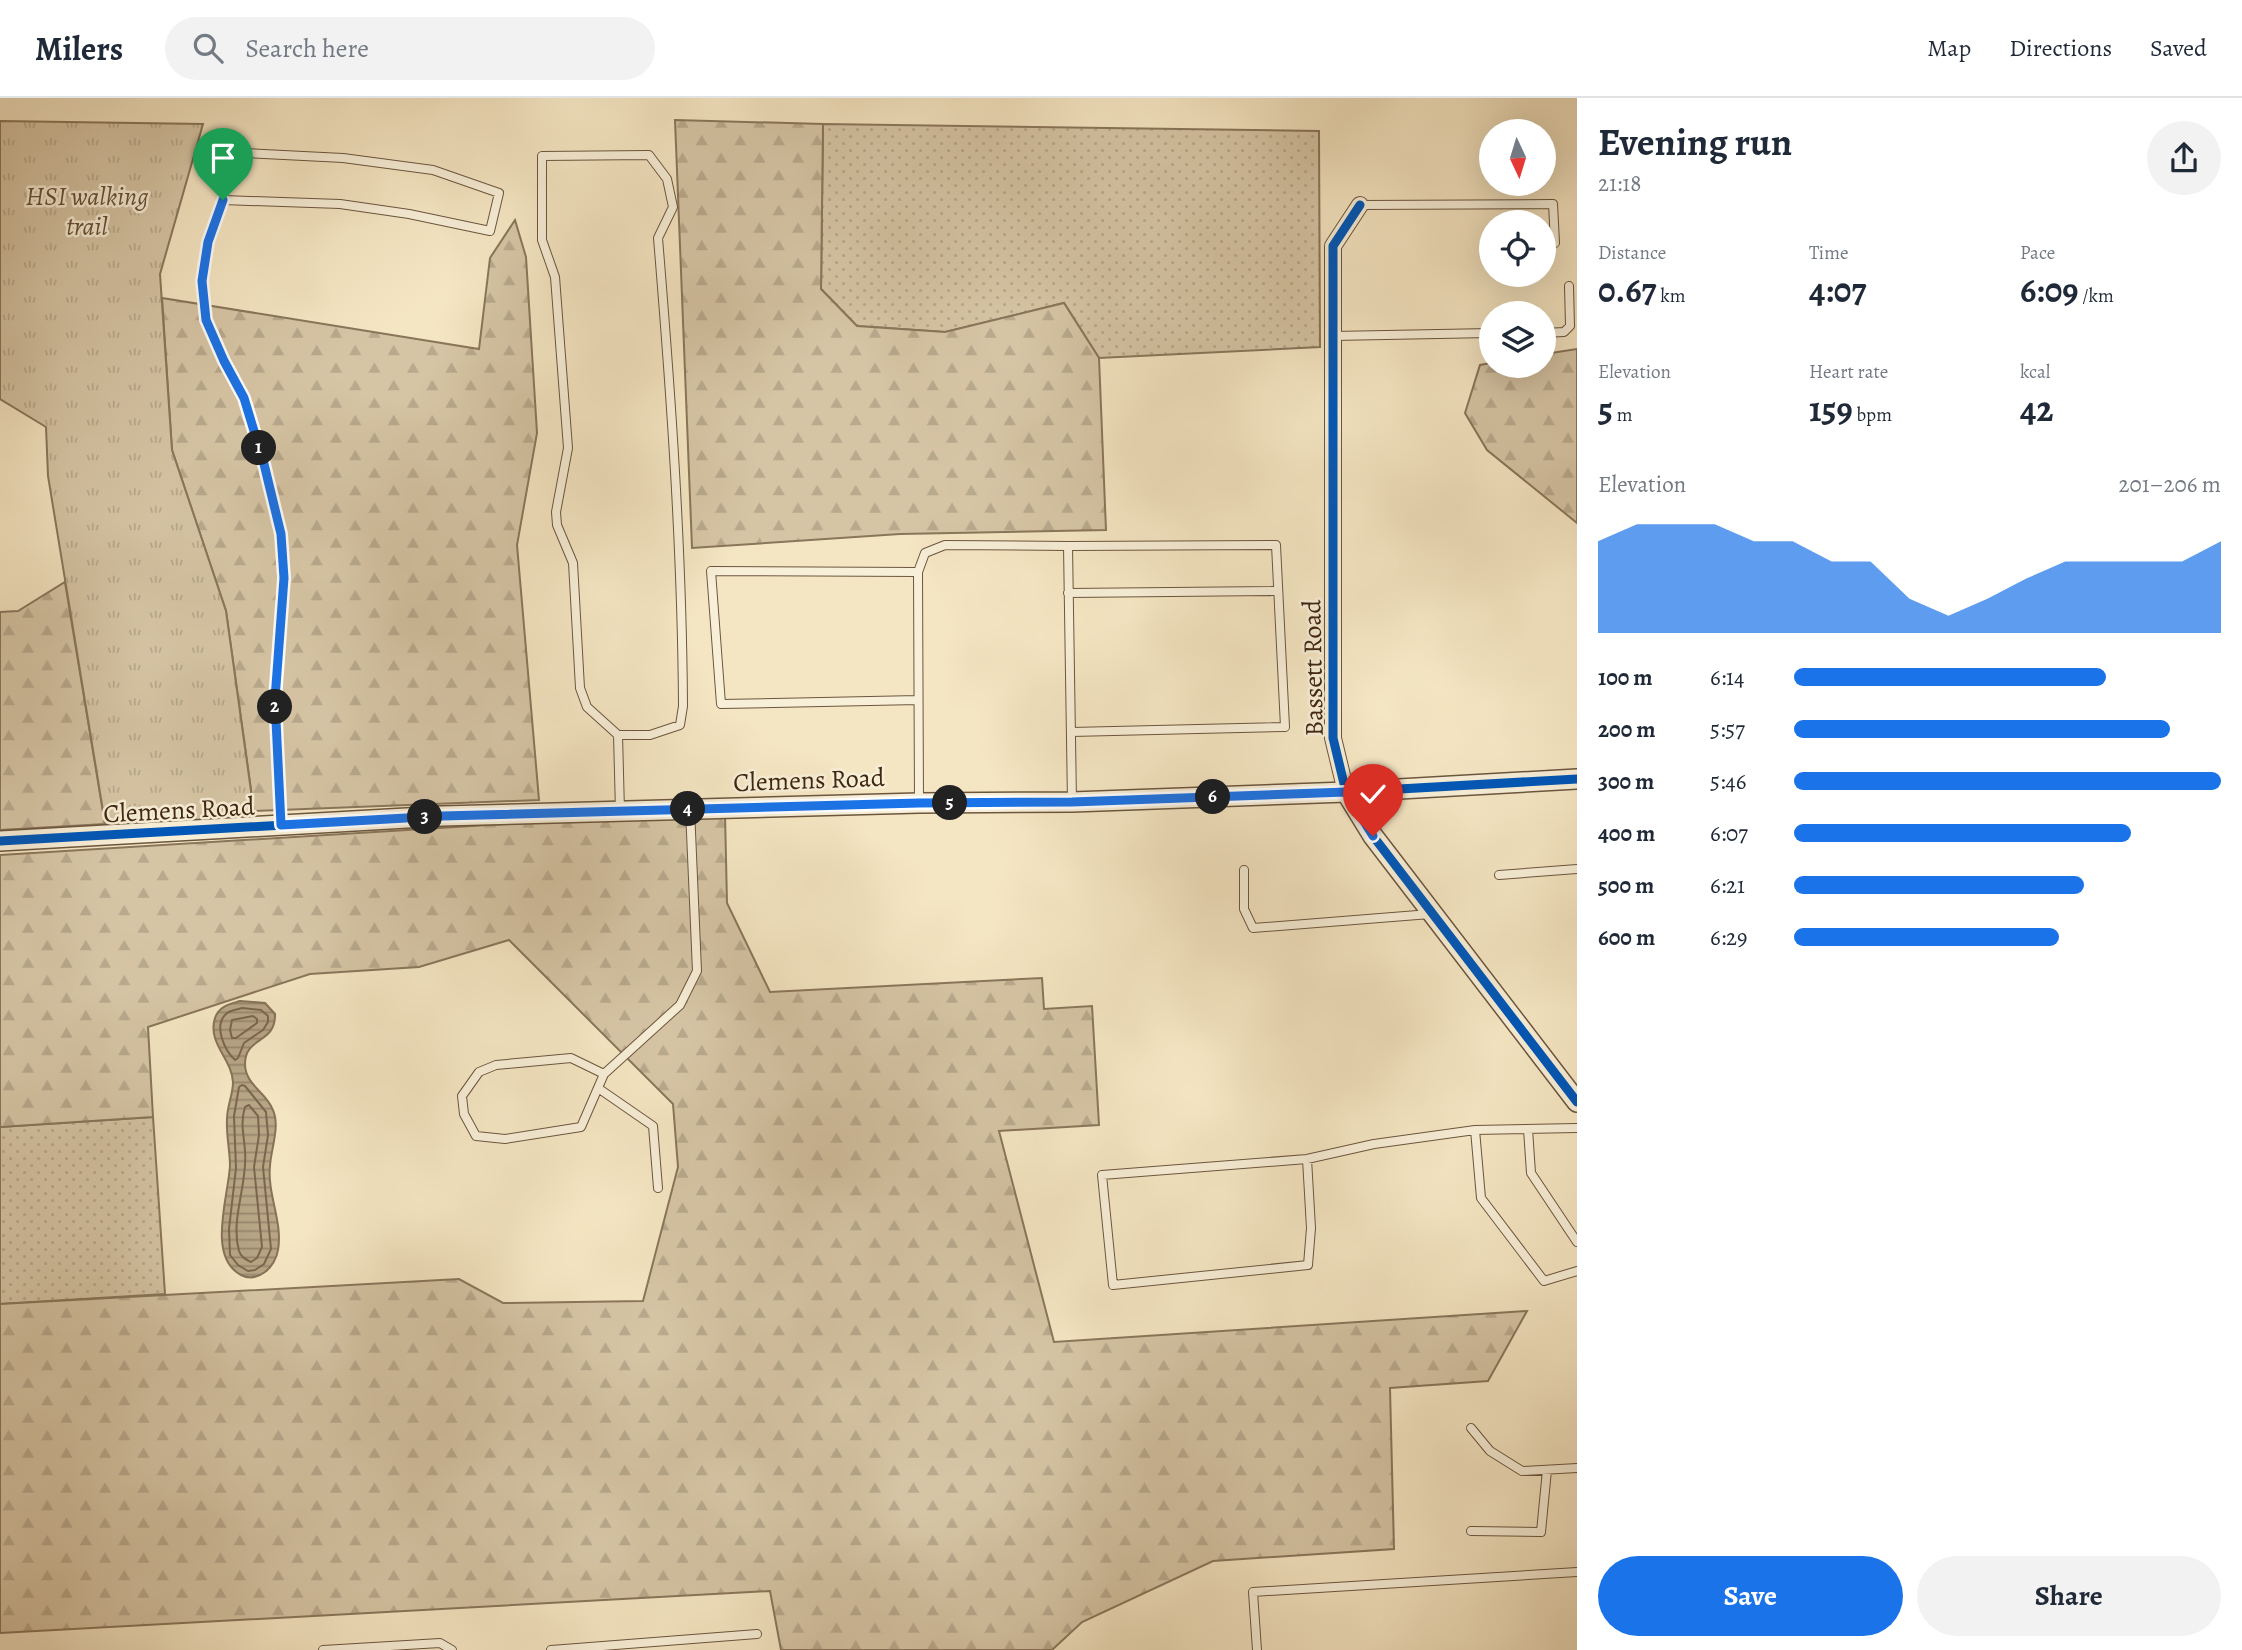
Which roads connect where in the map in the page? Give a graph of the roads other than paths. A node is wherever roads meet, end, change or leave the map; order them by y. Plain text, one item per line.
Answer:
1 (223, 200) junction
2 (1360, 205) joint
3 (1553, 210) edge
4 (1569, 286) dead end
5 (1556, 332) edge
6 (1479, 333) edge
7 (1333, 336) junction
8 (1068, 546) junction
9 (918, 572) junction
10 (1278, 592) junction
11 (1068, 593) junction
12 (918, 700) junction
13 (1071, 732) junction
14 (618, 735) junction
15 (1577, 779) edge
16 (1346, 792) junction
17 (1072, 802) junction
18 (919, 803) junction
19 (690, 809) junction
20 (620, 811) junction
21 (281, 825) junction
22 (0, 841) edge
23 (1577, 869) edge
24 (1244, 870) dead end
25 (1499, 875) dead end
26 (1433, 914) junction
27 (604, 1073) junction
28 (598, 1088) junction
29 (1575, 1095) edge
30 (1577, 1128) edge
31 (1528, 1129) junction
32 (1475, 1130) junction
33 (1307, 1159) junction
34 (659, 1188) dead end
35 (1577, 1242) edge
36 (1577, 1271) edge
37 (1471, 1428) dead end
38 (1577, 1468) edge
39 (1547, 1470) junction
40 (1471, 1531) dead end
41 (1577, 1572) edge
42 (757, 1634) dead end
43 (323, 1650) edge
44 (452, 1650) edge
45 (551, 1650) edge
46 (1257, 1650) edge

1 - 1 lane
1 - 21 lane
2 - 3 lane
2 - 7 street, Bassett Road
4 - 5 lane
6 - 7 lane
7 - 16 street, Bassett Road
8 - 9 lane
8 - 10 lane
8 - 11 lane
9 - 12 lane
9 - 12 lane
10 - 11 lane
10 - 13 lane
11 - 13 lane
12 - 18 lane
13 - 17 lane
14 - 14 lane
14 - 20 lane
15 - 16 street, Clemens Road
16 - 17 street, Clemens Road
16 - 26 street, Bassett Road
17 - 18 street, Clemens Road
18 - 19 street, Clemens Road
19 - 20 street, Clemens Road
19 - 27 lane
20 - 21 street, Clemens Road
21 - 22 street, Clemens Road
23 - 25 lane
24 - 26 lane
26 - 29 street, Bassett Road
27 - 28 lane
27 - 28 lane
28 - 34 lane
30 - 31 lane
31 - 32 lane
31 - 35 lane
32 - 33 lane
32 - 36 lane
33 - 33 lane
37 - 39 lane
38 - 39 lane
39 - 40 lane
41 - 46 lane
42 - 45 lane
43 - 44 lane

